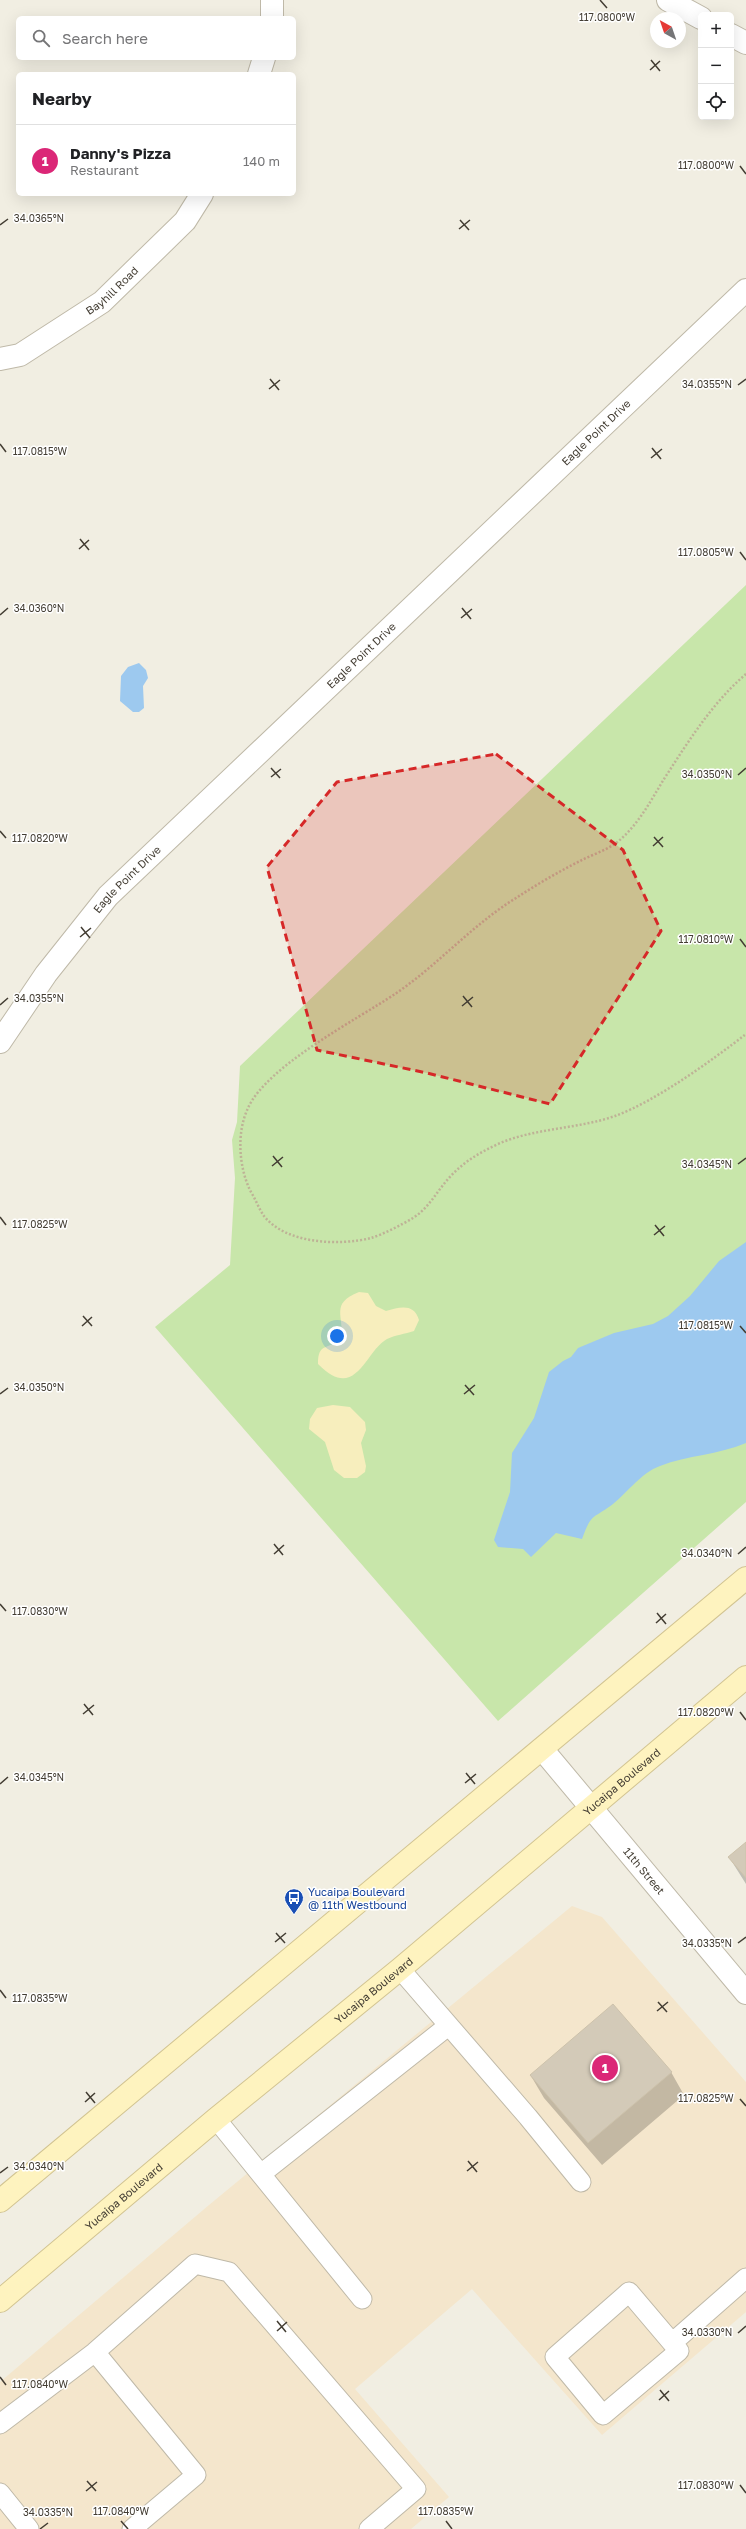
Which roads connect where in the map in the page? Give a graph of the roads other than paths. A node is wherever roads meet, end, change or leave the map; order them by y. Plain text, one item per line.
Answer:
1 (272, 0) edge
2 (668, 0) edge
3 (272, 16) edge
4 (698, 16) edge
5 (734, 37) edge
6 (746, 44) edge
7 (263, 60) edge
8 (260, 72) edge
9 (201, 196) edge
10 (746, 290) edge
11 (0, 359) edge
12 (0, 1042) edge
13 (746, 1578) edge
14 (746, 1678) edge
15 (542, 1749) junction
16 (592, 1806) junction
17 (400, 1969) junction
18 (746, 1993) edge
19 (448, 2026) junction
20 (216, 2119) junction
21 (261, 2174) junction
22 (581, 2182) dead end
23 (0, 2201) edge
24 (746, 2278) edge
25 (362, 2299) dead end
26 (0, 2301) edge
27 (672, 2343) junction
28 (95, 2352) junction
29 (0, 2424) edge
30 (0, 2493) edge
31 (29, 2529) edge
32 (132, 2529) edge
33 (369, 2529) edge

1 - 3 street
2 - 4 street
5 - 6 street
7 - 8 street
9 - 11 street, Bayhill Road
10 - 12 street, Eagle Point Drive
13 - 15 main road
14 - 16 main road, Yucaipa Boulevard
15 - 16 street, 11th Street
15 - 23 main road
16 - 17 main road, Yucaipa Boulevard
16 - 18 street, 11th Street
17 - 19 lane
17 - 20 main road, Yucaipa Boulevard
19 - 21 lane
19 - 22 lane
20 - 21 lane
20 - 26 main road, Yucaipa Boulevard
21 - 25 lane
24 - 27 lane
27 - 27 lane
28 - 29 lane
28 - 32 lane
28 - 33 lane
30 - 31 lane

